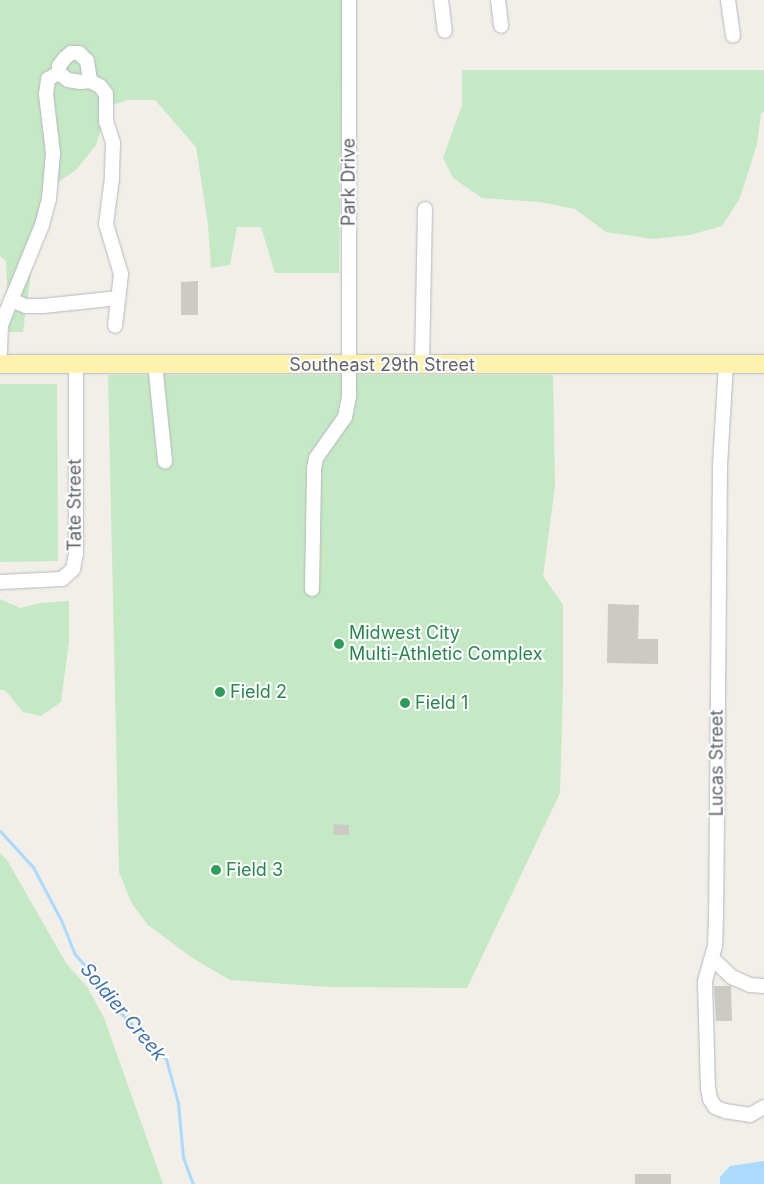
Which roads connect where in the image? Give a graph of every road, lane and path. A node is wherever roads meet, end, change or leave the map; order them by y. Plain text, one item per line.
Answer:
1 (348, 0) edge
2 (441, 0) edge
3 (498, 0) edge
4 (728, 0) edge
5 (501, 26) dead end
6 (446, 31) dead end
7 (733, 36) dead end
8 (59, 73) junction
9 (90, 81) junction
10 (425, 209) dead end
11 (119, 298) junction
12 (11, 300) junction
13 (115, 326) dead end
14 (0, 352) edge
15 (0, 364) edge
16 (76, 364) junction
17 (155, 364) junction
18 (726, 364) junction
19 (764, 364) edge
20 (350, 365) junction
21 (422, 365) junction
22 (165, 461) dead end
23 (0, 582) edge
24 (312, 589) dead end
25 (712, 958) junction
26 (764, 986) edge
27 (764, 1107) edge

1 - 20 street, Park Drive
2 - 6 street
3 - 5 street
4 - 7 street
8 - 9 street
8 - 9 street
8 - 12 street
9 - 11 street
10 - 21 street
11 - 12 street
11 - 13 street
12 - 14 street
15 - 16 main road, Southeast 29th Street
16 - 17 main road, Southeast 29th Street
16 - 23 street, Tate Street
17 - 20 main road, Southeast 29th Street
17 - 22 street
18 - 19 main road, Southeast 29th Street
18 - 21 main road, Southeast 29th Street
18 - 25 street, Lucas Street
20 - 21 main road, Southeast 29th Street
20 - 24 street, Park Drive
25 - 26 street
25 - 27 street, Lucas Street

